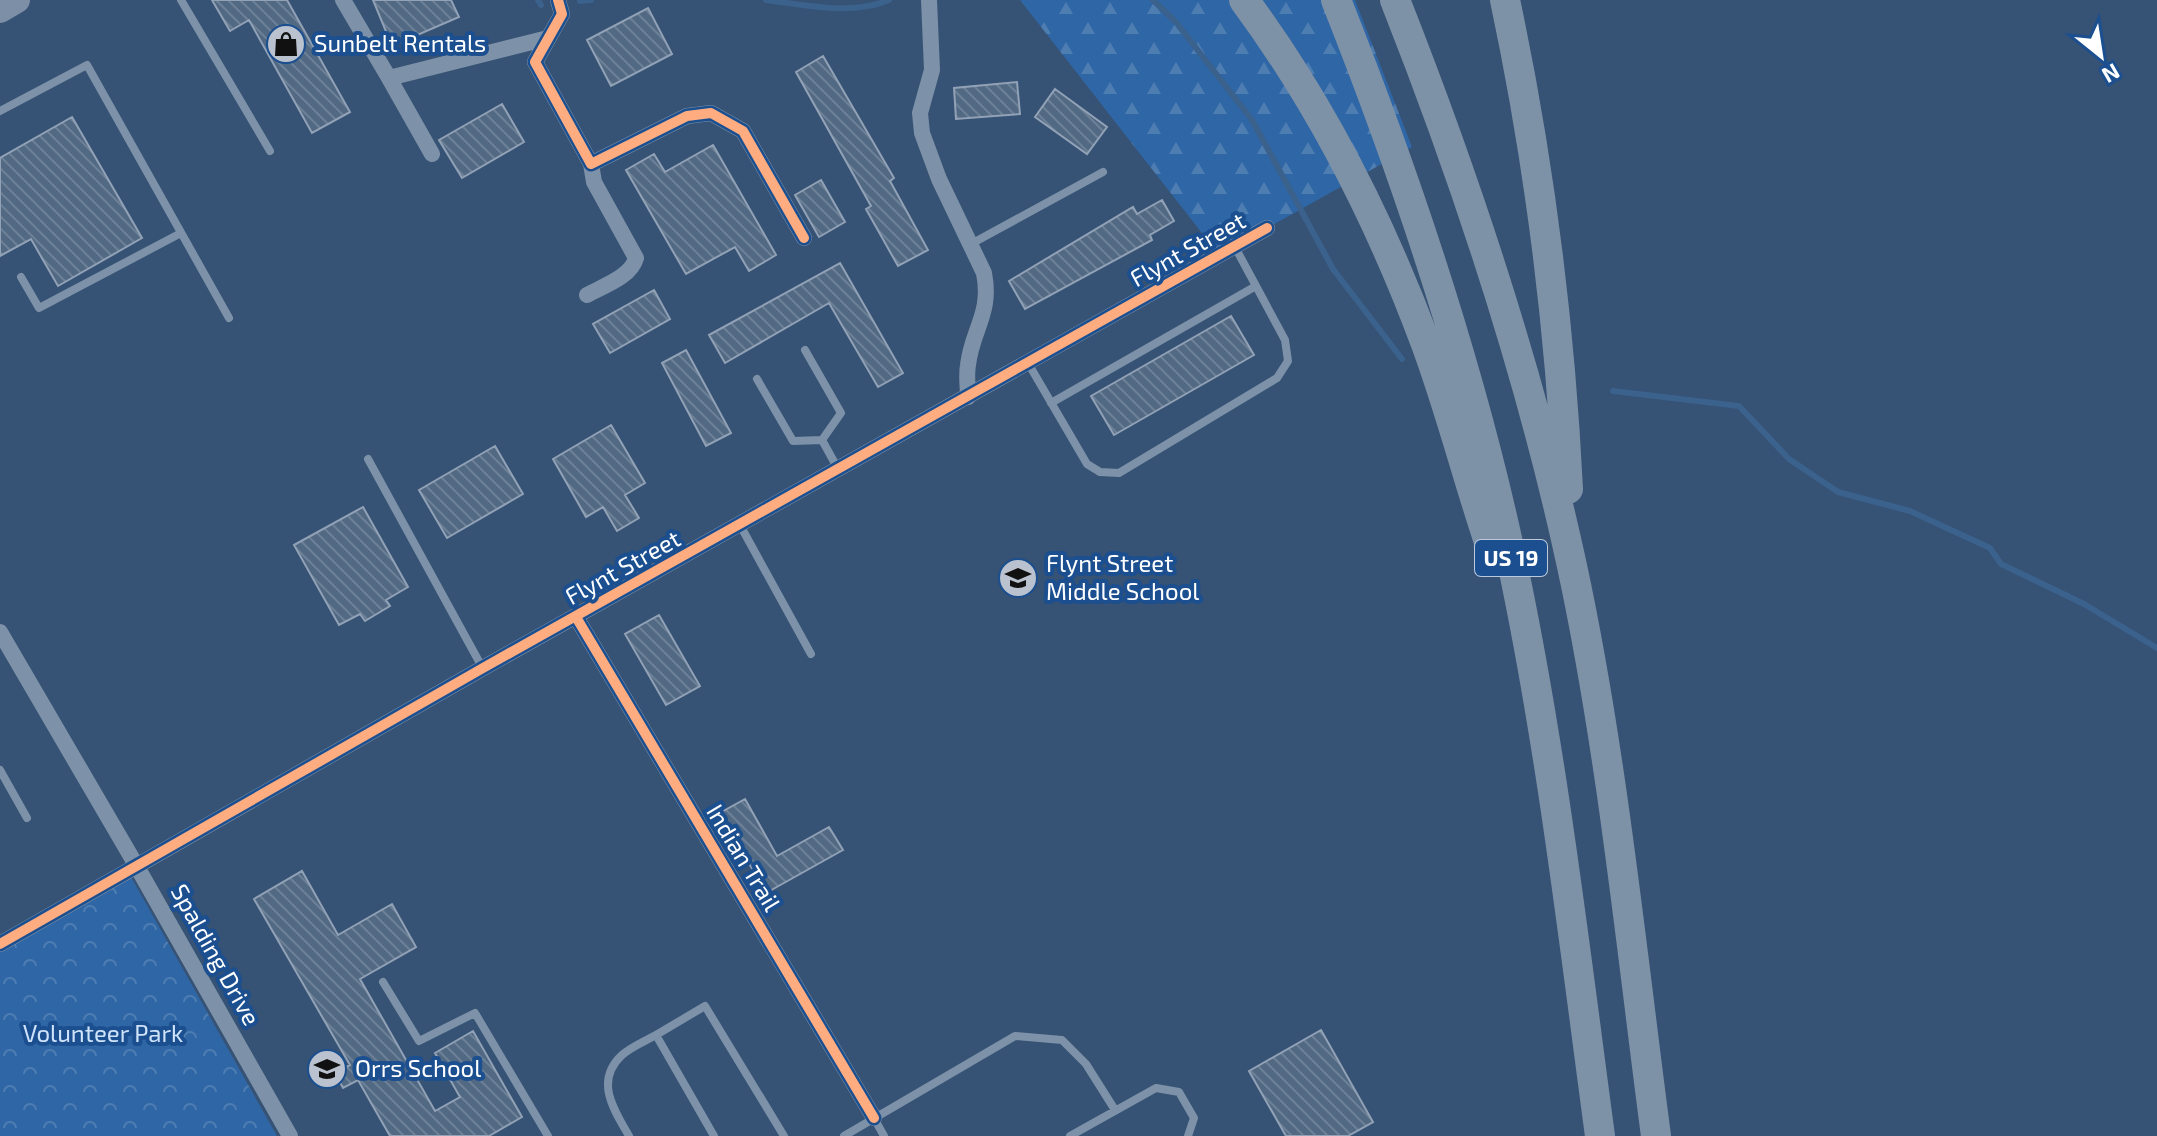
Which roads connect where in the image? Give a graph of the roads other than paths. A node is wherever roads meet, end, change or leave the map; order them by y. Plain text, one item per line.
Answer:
1 (17, 0) edge
2 (181, 0) edge
3 (343, 0) edge
4 (558, 0) edge
5 (929, 0) edge
6 (1244, 0) edge
7 (1336, 0) edge
8 (1395, 0) edge
9 (1505, 0) edge
10 (0, 10) edge
11 (548, 38) junction
12 (389, 78) junction
13 (0, 95) edge
14 (4, 109) edge
15 (270, 151) dead end
16 (432, 154) dead end
17 (591, 164) junction
18 (1103, 172) dead end
19 (1267, 228) dead end
20 (181, 233) junction
21 (804, 238) dead end
22 (971, 244) junction
23 (1235, 247) junction
24 (21, 277) dead end
25 (1256, 286) junction
26 (587, 295) dead end
27 (229, 318) dead end
28 (805, 350) dead end
29 (1028, 363) junction
30 (757, 379) dead end
31 (968, 397) junction
32 (1051, 403) junction
33 (822, 440) junction
34 (368, 459) dead end
35 (838, 469) junction
36 (740, 525) junction
37 (1572, 567) junction
38 (576, 617) junction
39 (0, 632) edge
40 (811, 654) dead end
41 (483, 668) junction
42 (1533, 670) junction
43 (0, 770) edge
44 (27, 818) dead end
45 (136, 865) junction
46 (0, 944) edge
47 (383, 982) dead end
48 (656, 1035) junction
49 (1115, 1110) junction
50 (874, 1118) junction
51 (290, 1136) edge
52 (548, 1136) edge
53 (629, 1136) edge
54 (714, 1136) edge
55 (784, 1136) edge
56 (844, 1136) edge
57 (884, 1136) edge
58 (1070, 1136) edge
59 (1188, 1136) edge
60 (1600, 1136) edge
61 (1656, 1136) edge

1 - 10 main road
2 - 15 lane
3 - 12 street
4 - 11 street
5 - 22 street
6 - 42 highway
7 - 42 highway, US 19
8 - 37 highway, US 19
9 - 37 highway
11 - 12 street
11 - 17 street
12 - 16 street
13 - 14 lane
14 - 20 lane
17 - 21 street
17 - 26 street
18 - 22 lane
19 - 23 street, Flynt Street
20 - 24 lane
20 - 27 lane
22 - 31 street
23 - 25 lane
23 - 29 street, Flynt Street
25 - 32 lane
25 - 32 lane
28 - 33 lane
29 - 31 street, Flynt Street
29 - 32 lane
30 - 33 lane
31 - 35 street, Flynt Street
33 - 35 lane
34 - 41 lane
35 - 36 street, Flynt Street
36 - 38 street, Flynt Street
36 - 40 lane
37 - 61 highway, US 19
38 - 41 street, Flynt Street
38 - 50 street, Indian Trail
39 - 45 street, Spalding Drive
41 - 45 street, Flynt Street
42 - 60 highway, US 19
43 - 44 lane
45 - 46 street, Flynt Street
45 - 51 street, Spalding Drive
47 - 52 lane
48 - 53 lane
48 - 54 lane
48 - 55 lane
49 - 50 lane
49 - 58 lane
49 - 59 lane
50 - 56 lane
50 - 57 lane

